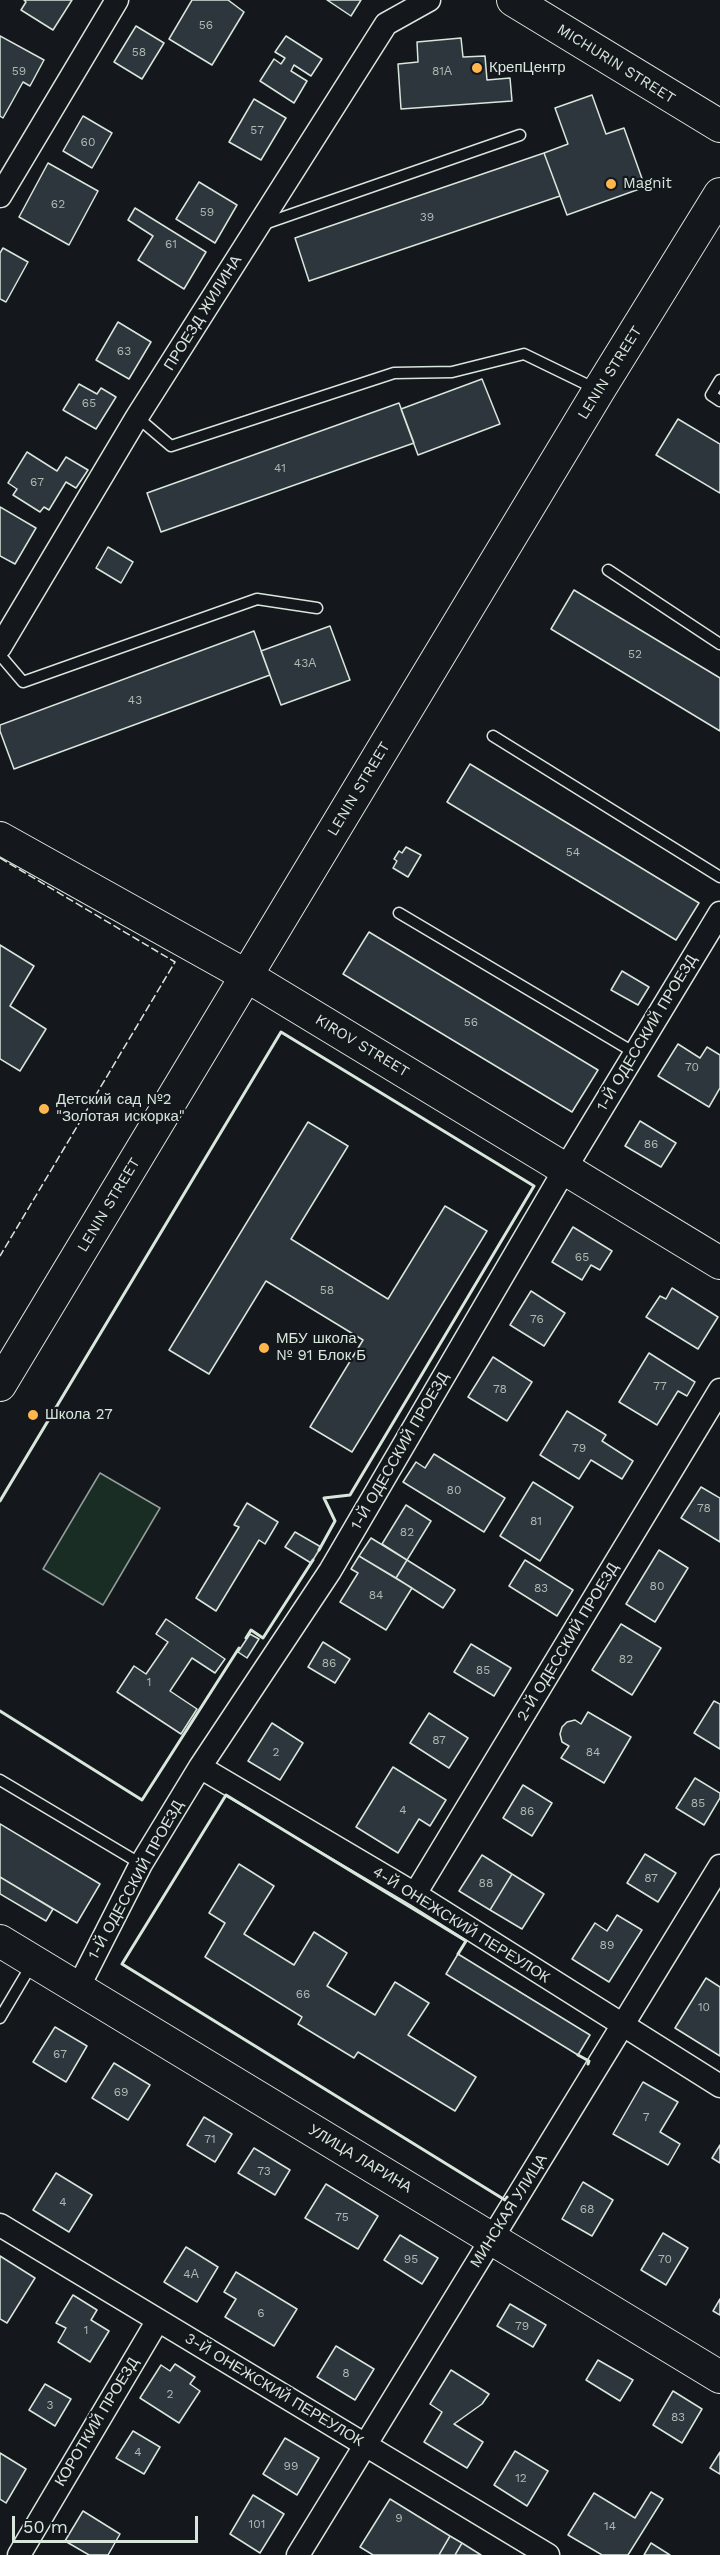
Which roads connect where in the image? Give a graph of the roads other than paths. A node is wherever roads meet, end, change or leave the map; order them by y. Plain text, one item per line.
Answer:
1 (117, 0) edge
2 (429, 0) edge
3 (513, 0) edge
4 (720, 126) edge
5 (520, 135) dead end
6 (720, 194) edge
7 (0, 196) edge
8 (258, 226) junction
9 (720, 380) edge
10 (598, 390) junction
11 (720, 401) edge
12 (137, 417) junction
13 (608, 570) dead end
14 (316, 608) dead end
15 (720, 644) edge
16 (0, 647) edge
17 (0, 655) edge
18 (493, 736) dead end
19 (0, 838) edge
20 (720, 877) edge
21 (720, 912) edge
22 (399, 913) dead end
23 (247, 976) junction
24 (634, 1053) junction
25 (565, 1169) junction
26 (720, 1263) edge
27 (0, 1385) edge
28 (720, 1390) edge
29 (200, 1767) junction
30 (0, 1780) edge
31 (141, 1864) junction
32 (720, 1866) edge
33 (415, 1894) junction
34 (0, 1941) edge
35 (34, 1961) junction
36 (78, 1988) junction
37 (0, 2018) edge
38 (622, 2026) junction
39 (720, 2086) edge
40 (0, 2225) edge
41 (492, 2238) junction
42 (158, 2320) junction
43 (720, 2377) edge
44 (365, 2445) junction
45 (19, 2555) edge
46 (298, 2555) edge
47 (548, 2555) edge

1 - 7 street
2 - 8 street, ПРОЕЗД ЖИЛИНА
3 - 4 street, MICHURIN STREET
5 - 8 lane
6 - 10 street, LENIN STREET
8 - 12 street, ПРОЕЗД ЖИЛИНА
9 - 11 lane
10 - 12 lane
10 - 23 street, LENIN STREET
12 - 16 street, ПРОЕЗД ЖИЛИНА
13 - 15 lane
14 - 17 lane
18 - 20 lane
19 - 23 street, KIROV STREET
21 - 24 street, 1-Й ОДЕССКИЙ ПРОЕЗД
22 - 24 lane
23 - 25 street, KIROV STREET
23 - 27 street, LENIN STREET
24 - 25 street, 1-Й ОДЕССКИЙ ПРОЕЗД
25 - 26 street, KIROV STREET
25 - 29 street, 1-Й ОДЕССКИЙ ПРОЕЗД
28 - 33 street, 2-Й ОДЕССКИЙ ПРОЕЗД
29 - 31 street, 1-Й ОДЕССКИЙ ПРОЕЗД
29 - 33 street, 4-Й ОНЕЖСКИЙ ПЕРЕУЛОК
30 - 31 lane
31 - 36 street, 1-Й ОДЕССКИЙ ПРОЕЗД
32 - 38 street, МИНСКАЯ УЛИЦА
33 - 38 street, 4-Й ОНЕЖСКИЙ ПЕРЕУЛОК
34 - 35 street, УЛИЦА ЛАРИНА
35 - 36 street, УЛИЦА ЛАРИНА
35 - 37 lane
36 - 41 street, УЛИЦА ЛАРИНА
38 - 39 street, 4-Й ОНЕЖСКИЙ ПЕРЕУЛОК
38 - 41 street, МИНСКАЯ УЛИЦА
40 - 42 street, 3-Й ОНЕЖСКИЙ ПЕРЕУЛОК
41 - 43 street, УЛИЦА ЛАРИНА
41 - 44 street, МИНСКАЯ УЛИЦА
42 - 44 street, 3-Й ОНЕЖСКИЙ ПЕРЕУЛОК
42 - 45 street, КОРОТКИЙ ПРОЕЗД
44 - 46 street, МИНСКАЯ УЛИЦА
44 - 47 street, 3-Й ОНЕЖСКИЙ ПЕРЕУЛОК

